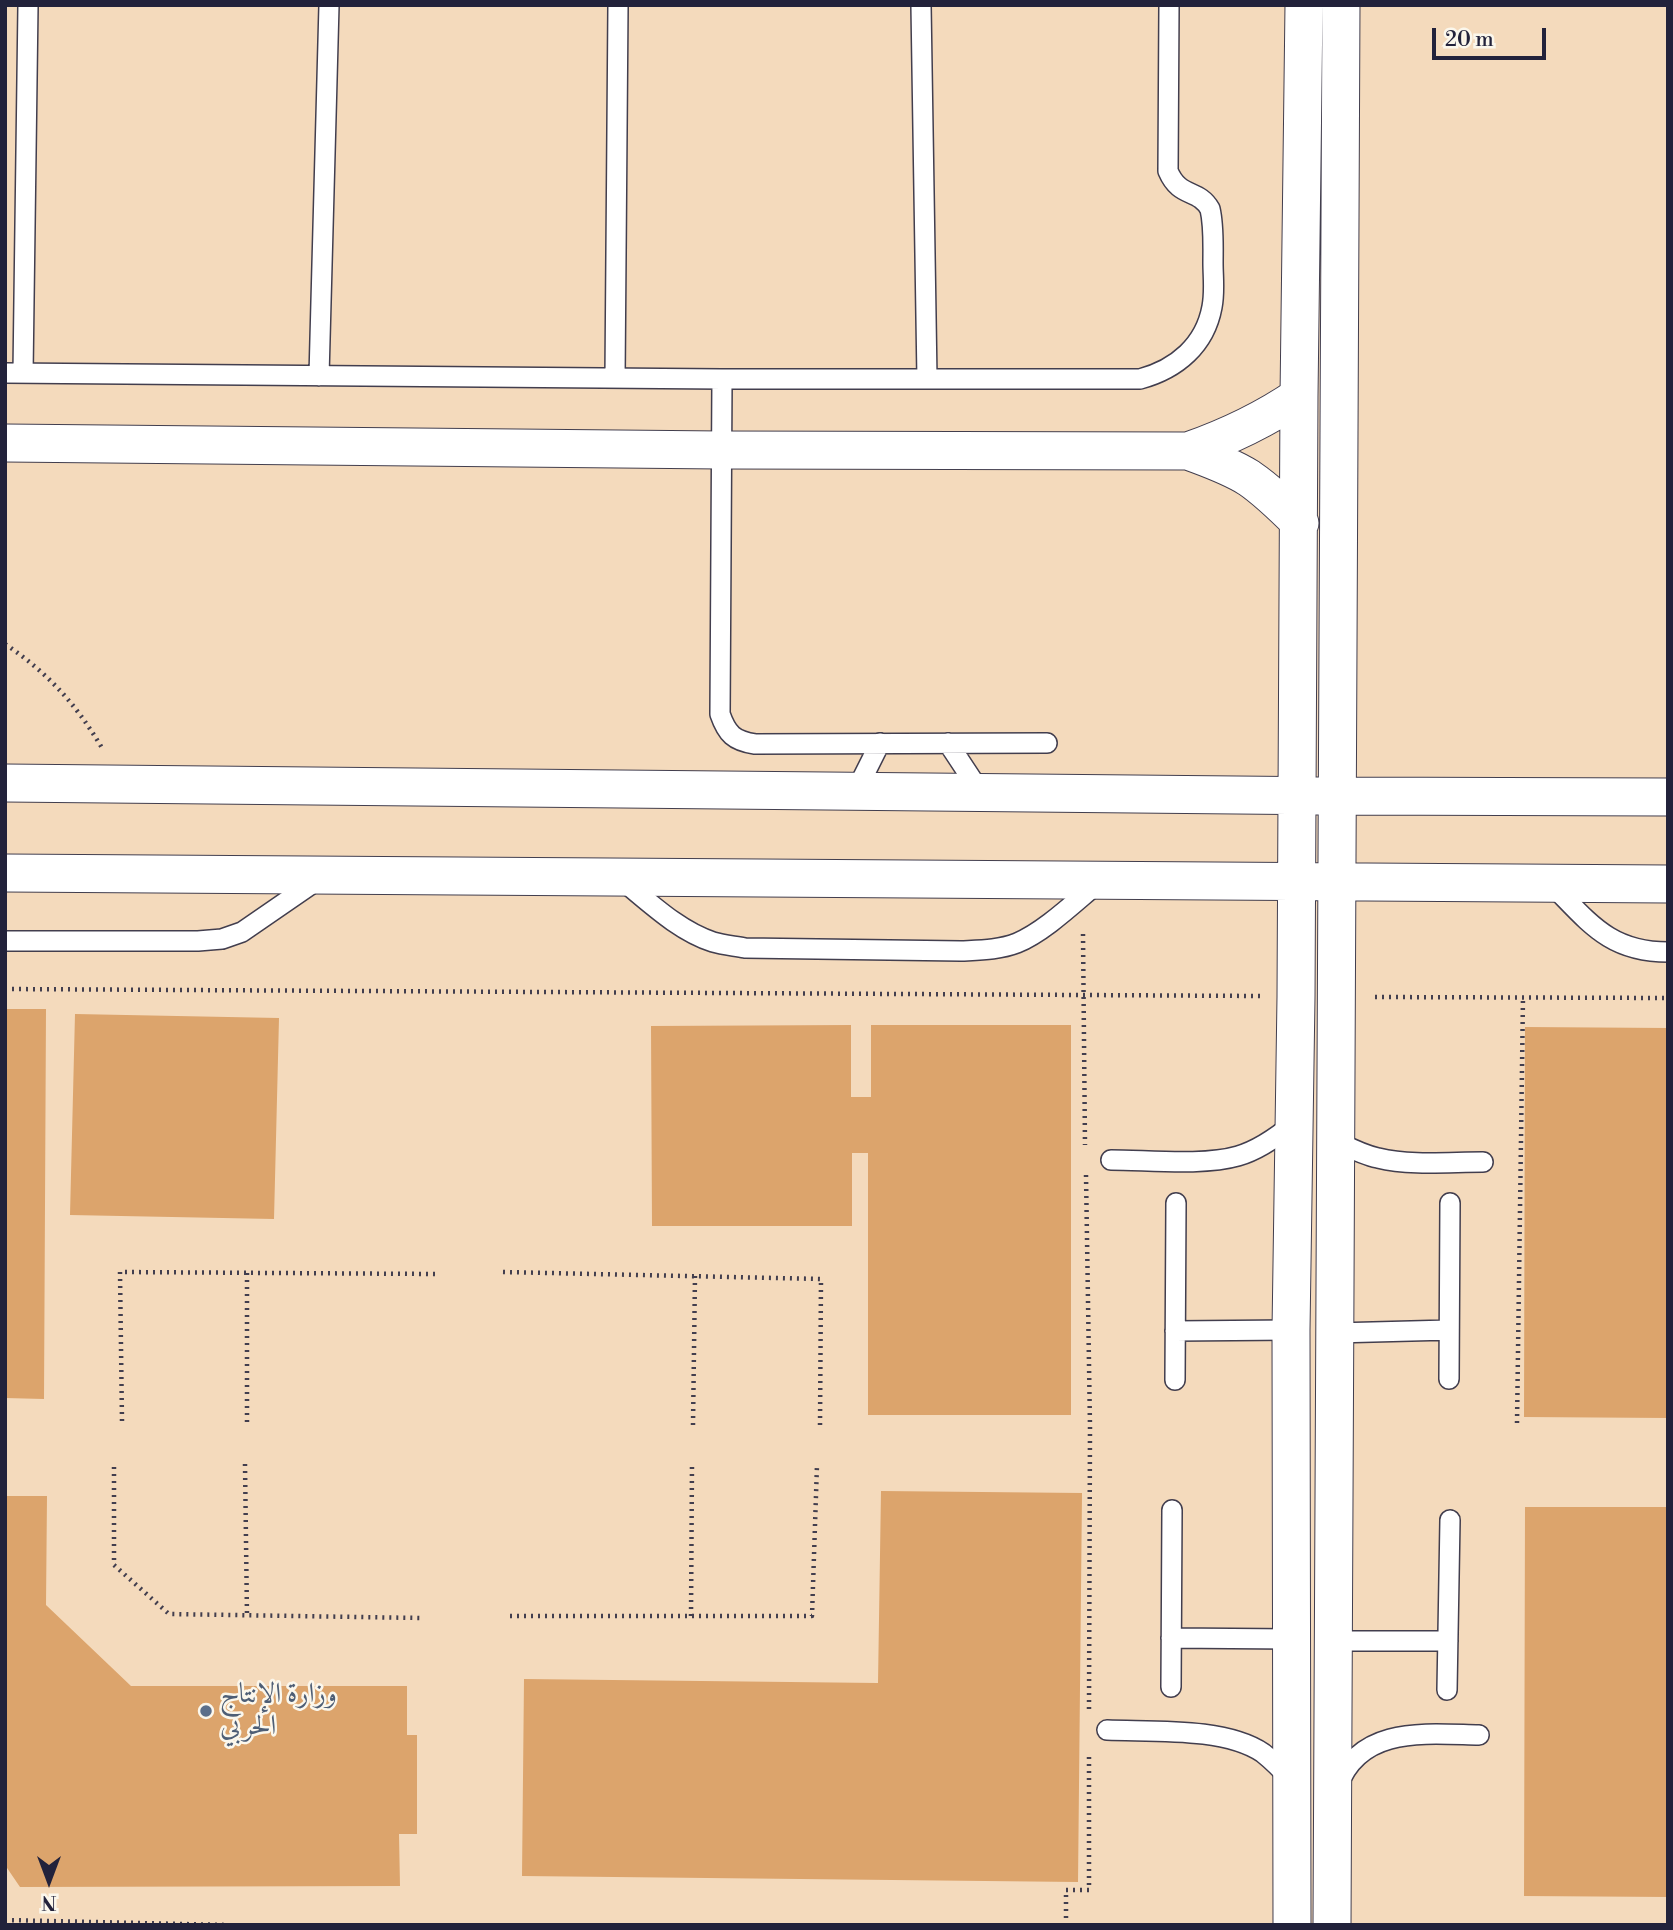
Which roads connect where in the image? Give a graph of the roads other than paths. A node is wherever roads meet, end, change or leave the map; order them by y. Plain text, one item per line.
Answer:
1 (28, 5) edge
2 (329, 5) edge
3 (618, 5) edge
4 (921, 5) edge
5 (1169, 5) edge
6 (1304, 5) edge
7 (1341, 5) edge
8 (14, 373) edge
9 (319, 376) junction
10 (615, 378) junction
11 (722, 379) junction
12 (926, 379) junction
13 (1299, 396) junction
14 (5, 443) edge
15 (721, 450) junction
16 (1188, 451) junction
17 (1300, 523) junction
18 (880, 743) junction
19 (948, 743) junction
20 (1047, 743) dead end
21 (5, 783) edge
22 (856, 792) junction
23 (981, 793) junction
24 (1298, 795) junction
25 (1339, 796) junction
26 (1668, 797) edge
27 (5, 873) edge
28 (323, 876) junction
29 (619, 878) junction
30 (1297, 881) junction
31 (1338, 883) junction
32 (1550, 884) junction
33 (1668, 884) edge
34 (1091, 888) junction
35 (5, 941) edge
36 (1668, 952) edge
37 (1294, 1123) junction
38 (1336, 1141) junction
39 (1111, 1160) dead end
40 (1483, 1162) dead end
41 (1176, 1203) dead end
42 (1451, 1203) dead end
43 (1449, 1329) junction
44 (1291, 1330) junction
45 (1175, 1331) junction
46 (1335, 1333) junction
47 (1449, 1379) dead end
48 (1175, 1380) dead end
49 (1172, 1510) dead end
50 (1451, 1520) dead end
51 (1171, 1638) junction
52 (1292, 1639) junction
53 (1334, 1641) junction
54 (1448, 1641) junction
55 (1171, 1687) dead end
56 (1447, 1690) dead end
57 (1107, 1730) dead end
58 (1479, 1735) dead end
59 (1292, 1781) junction
60 (1333, 1800) junction
61 (1292, 1925) edge
62 (1332, 1925) edge

1 - 8 lane
2 - 9 lane
3 - 10 lane
4 - 12 lane
5 - 12 lane
6 - 13 street
7 - 25 street
8 - 9 lane
9 - 10 lane
10 - 11 lane
11 - 12 lane
11 - 15 lane
13 - 16 street
13 - 17 street
14 - 15 street
15 - 16 street
15 - 18 lane
16 - 17 street
17 - 24 street
18 - 19 lane
18 - 22 lane
19 - 20 lane
19 - 23 lane
21 - 22 street
22 - 23 street
23 - 24 street
24 - 25 street
24 - 30 street
25 - 26 street
25 - 31 street
27 - 28 street
28 - 29 street
28 - 35 lane
29 - 34 street
29 - 34 lane
30 - 31 street
30 - 34 street
30 - 37 street
31 - 32 street
31 - 38 street
32 - 33 street
32 - 36 lane
37 - 39 lane
37 - 44 street
38 - 40 lane
38 - 46 street
41 - 45 lane
42 - 43 lane
43 - 46 lane
43 - 47 lane
44 - 45 lane
44 - 52 street
45 - 48 lane
46 - 53 street
49 - 51 lane
50 - 54 lane
51 - 52 lane
51 - 55 lane
52 - 59 street
53 - 54 lane
53 - 60 street
54 - 56 lane
57 - 59 lane
58 - 60 lane
59 - 61 street
60 - 62 street

